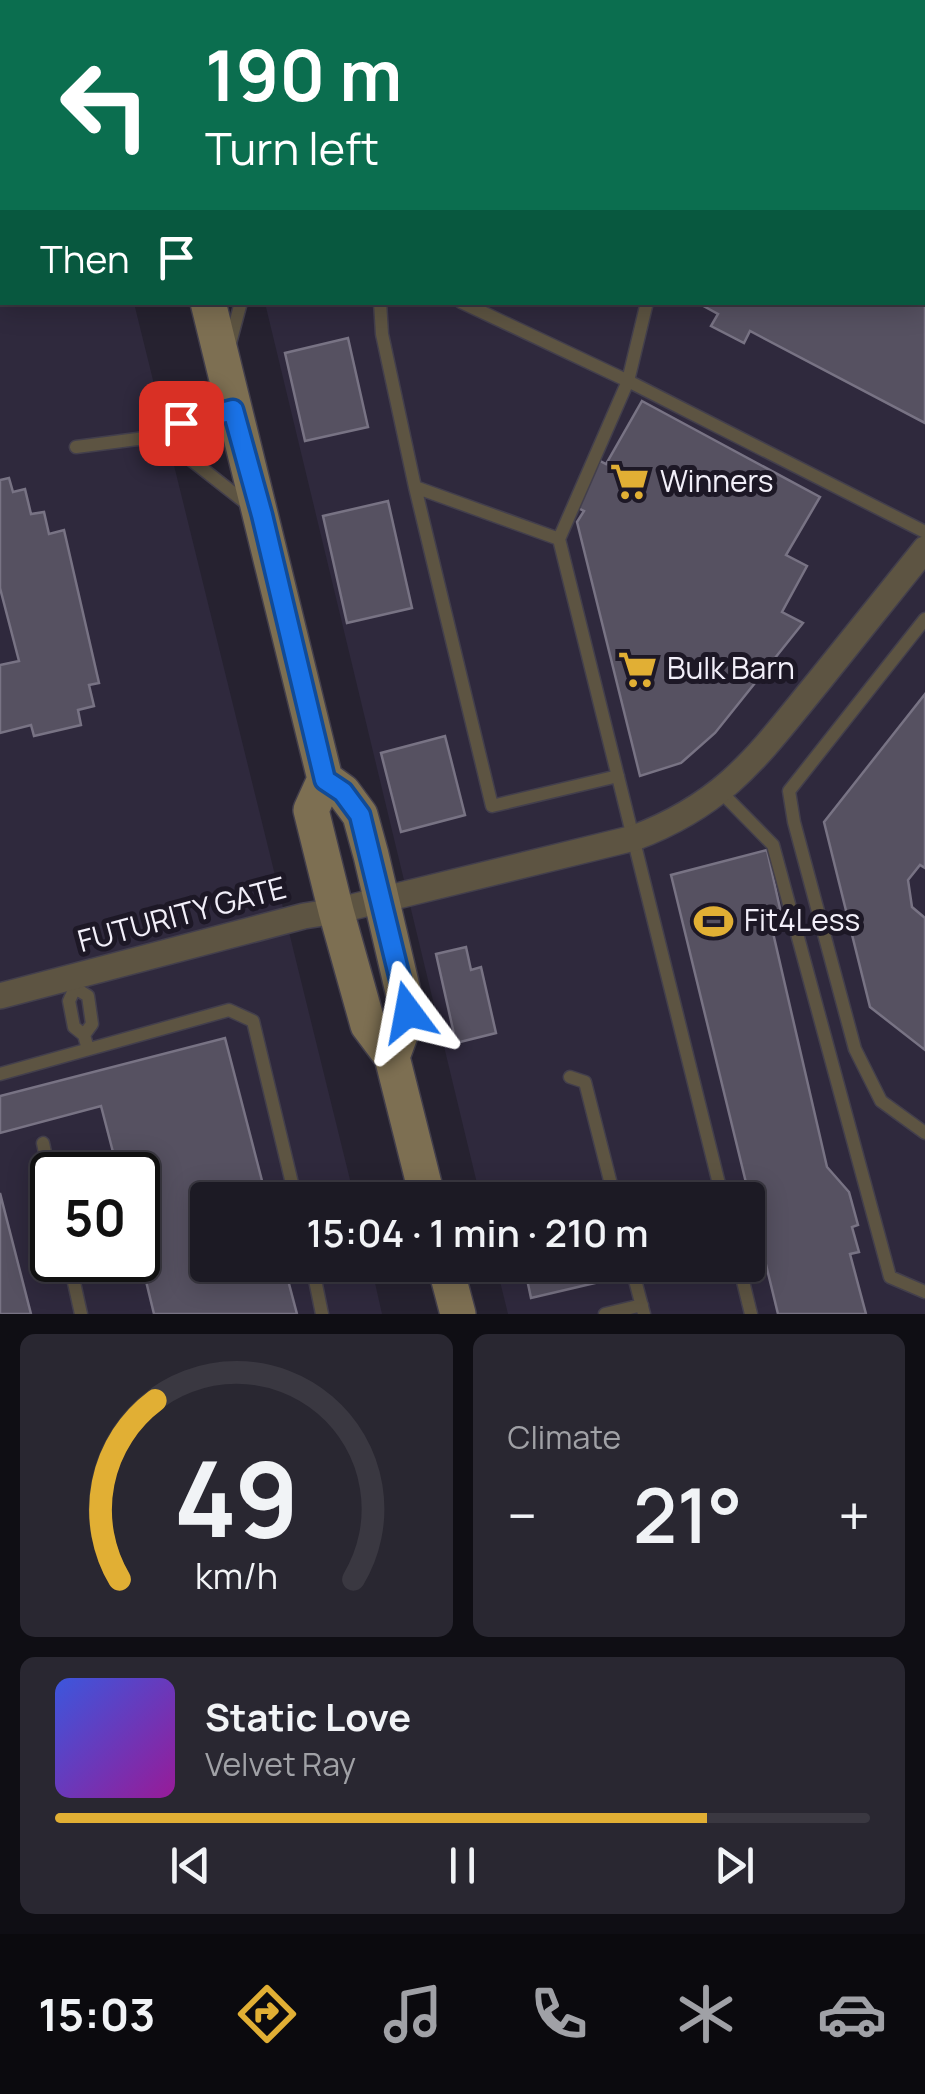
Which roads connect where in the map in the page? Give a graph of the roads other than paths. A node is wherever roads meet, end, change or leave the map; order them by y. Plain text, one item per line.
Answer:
1 (209, 305) edge
2 (240, 305) edge
3 (380, 305) edge
4 (467, 305) edge
5 (646, 305) edge
6 (223, 369) junction
7 (628, 381) junction
8 (233, 410) junction
9 (145, 438) junction
10 (76, 448) dead end
11 (415, 487) junction
12 (262, 515) junction
13 (925, 532) edge
14 (558, 538) junction
15 (925, 548) edge
16 (925, 619) edge
17 (618, 776) junction
18 (325, 780) junction
19 (720, 791) junction
20 (634, 838) junction
21 (381, 900) junction
22 (336, 911) junction
23 (74, 983) junction
24 (0, 996) edge
25 (86, 1042) junction
26 (392, 1057) junction
27 (0, 1074) edge
28 (570, 1076) dead end
29 (925, 1133) edge
30 (43, 1144) dead end
31 (45, 1152) edge
32 (292, 1182) edge
33 (423, 1182) edge
34 (610, 1182) edge
35 (719, 1182) edge
36 (74, 1282) edge
37 (315, 1282) edge
38 (450, 1282) edge
39 (636, 1282) edge
40 (743, 1282) edge
41 (925, 1292) edge
42 (643, 1310) edge
43 (81, 1314) edge
44 (322, 1314) edge
45 (458, 1314) edge
46 (605, 1314) edge
47 (751, 1314) edge

1 - 6 main road
2 - 6 lane
3 - 11 lane
4 - 7 lane
5 - 7 lane
6 - 8 main road
7 - 13 lane
7 - 14 lane
8 - 9 lane
8 - 12 main road
9 - 10 lane
9 - 12 lane
11 - 14 lane
11 - 17 lane
12 - 18 main road
14 - 17 lane
15 - 19 street, FUTURITY GATE
16 - 29 lane
17 - 20 lane
18 - 21 main road
18 - 22 main road
19 - 20 street, FUTURITY GATE
19 - 41 lane
20 - 21 street, FUTURITY GATE
20 - 35 lane
21 - 22 street, FUTURITY GATE
21 - 26 main road
22 - 23 street, FUTURITY GATE
22 - 26 main road
23 - 24 street, FUTURITY GATE
23 - 25 lane
25 - 27 lane
25 - 32 lane
26 - 33 main road
28 - 34 lane
30 - 31 lane
36 - 43 lane
37 - 44 lane
38 - 45 main road
39 - 42 lane
40 - 47 lane
42 - 46 lane

